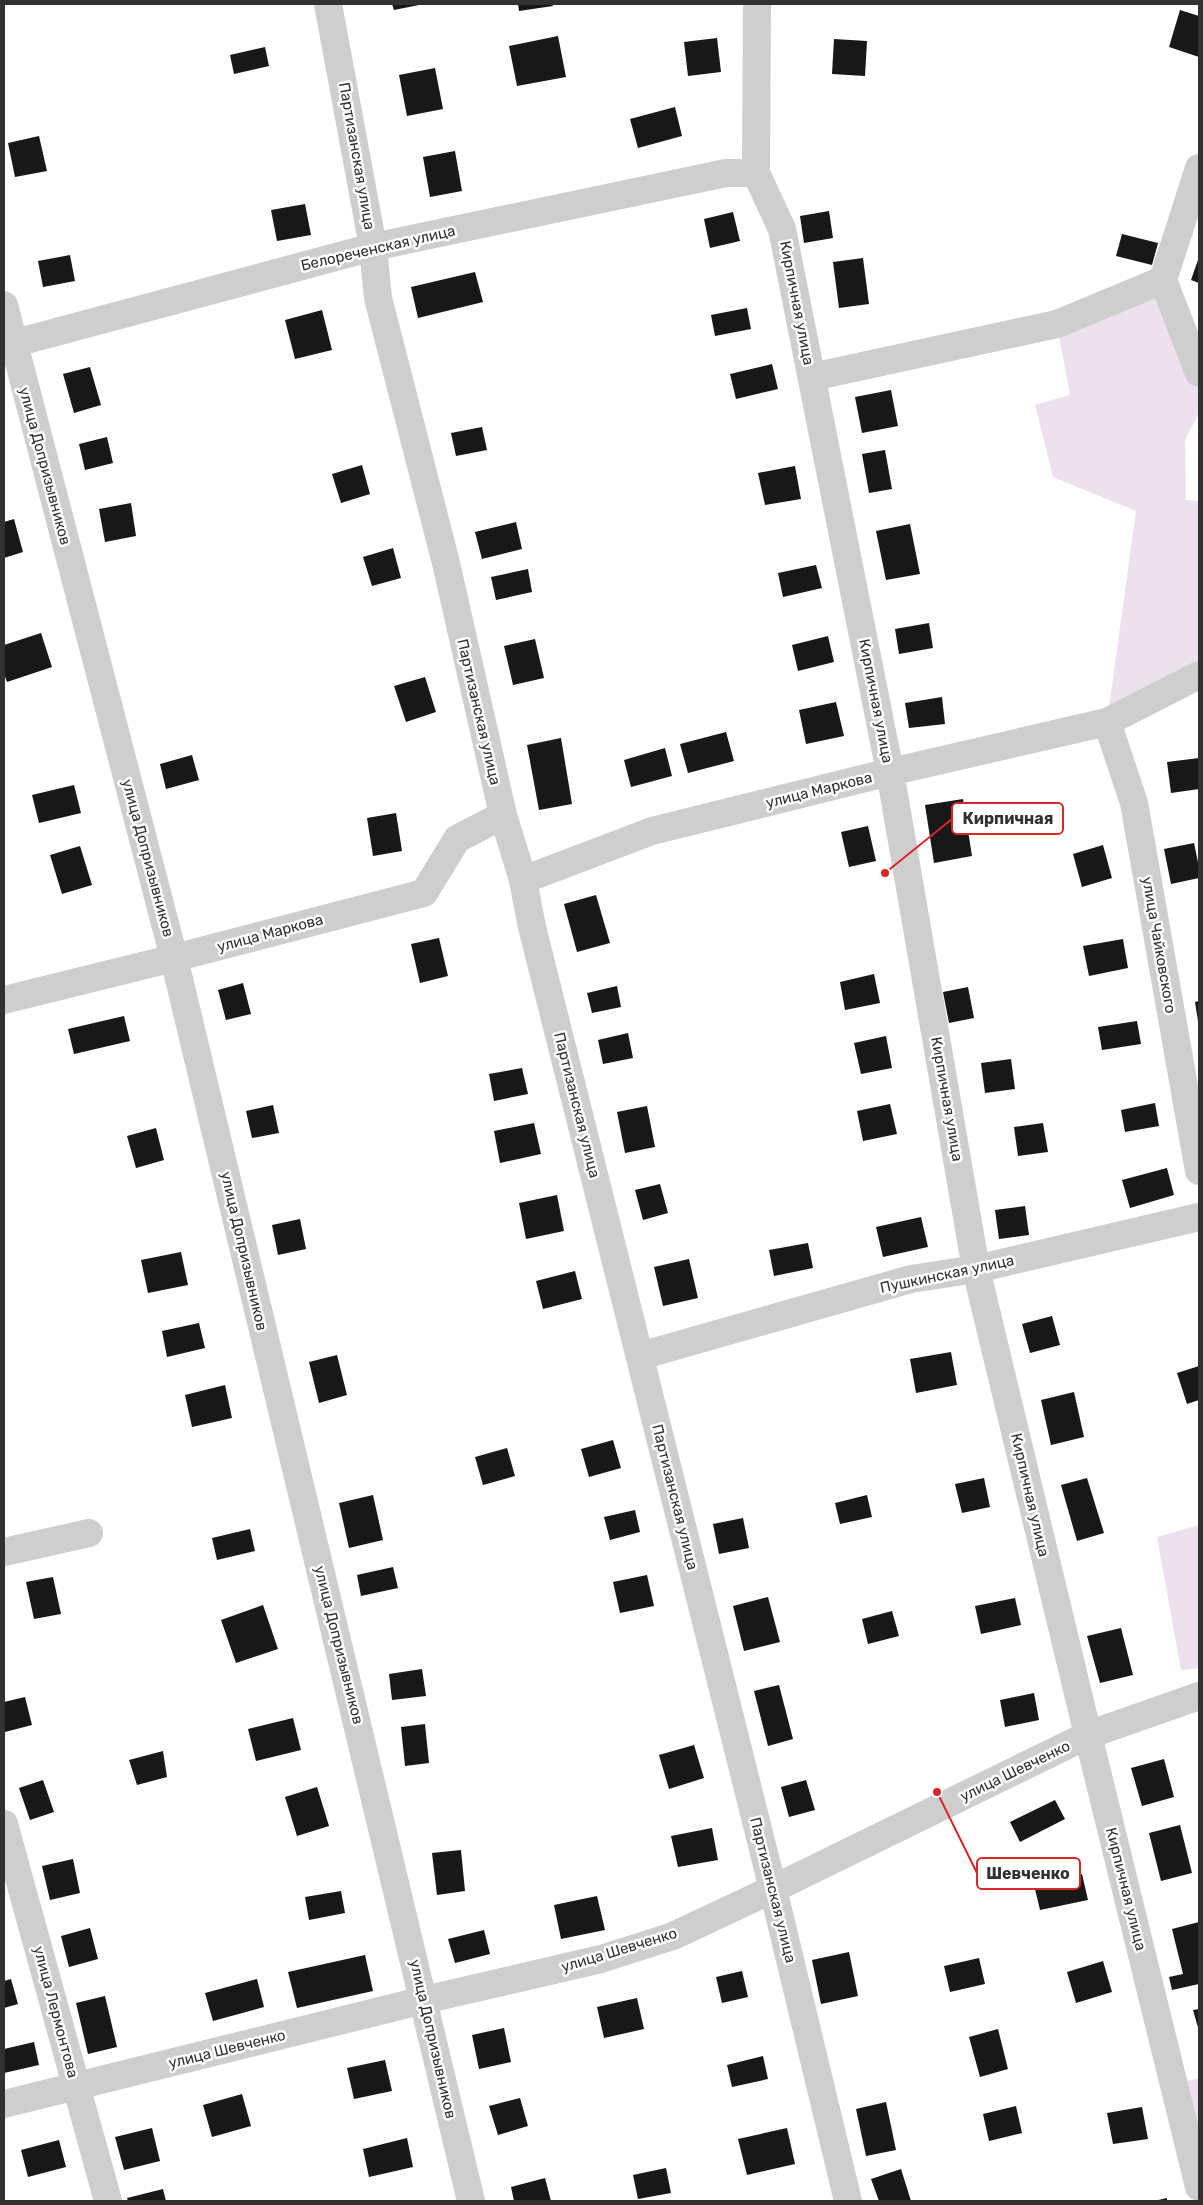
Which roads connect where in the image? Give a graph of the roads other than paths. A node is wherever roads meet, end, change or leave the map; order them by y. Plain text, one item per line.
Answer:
1 (328, 4) edge
2 (758, 4) edge
3 (1199, 168) edge
4 (756, 173) junction
5 (373, 247) junction
6 (1163, 280) junction
7 (4, 305) edge
8 (8, 345) edge
9 (1199, 373) edge
10 (812, 377) junction
11 (1199, 675) edge
12 (1107, 722) junction
13 (890, 772) junction
14 (503, 815) junction
15 (523, 880) junction
16 (174, 958) junction
17 (4, 1000) edge
18 (1199, 1171) edge
19 (1199, 1217) edge
20 (976, 1269) junction
21 (640, 1356) junction
22 (88, 1533) dead end
23 (4, 1552) edge
24 (1199, 1696) edge
25 (1088, 1736) junction
26 (4, 1824) edge
27 (773, 1889) junction
28 (424, 2000) junction
29 (76, 2086) junction
30 (4, 2104) edge
31 (1199, 2187) edge
32 (108, 2201) edge
33 (471, 2201) edge
34 (848, 2201) edge

1 - 5 street, Партизанская улица
2 - 4 street, Кирпичная улица
3 - 6 street
4 - 5 street, Белореченская улица
4 - 10 street, Кирпичная улица
5 - 8 street, Белореченская улица
5 - 14 street, Партизанская улица
6 - 9 street
6 - 10 street
7 - 8 street, улица Допризывников
8 - 16 street, улица Допризывников
10 - 13 street, Кирпичная улица
11 - 12 street, улица Маркова
12 - 13 street, улица Маркова
12 - 18 street, улица Чайковского
13 - 15 street, улица Маркова
13 - 20 street, Кирпичная улица
14 - 15 street, Партизанская улица
14 - 16 street, улица Маркова
15 - 21 street, Партизанская улица
16 - 17 street, улица Маркова
16 - 28 street, улица Допризывников
19 - 20 street, Пушкинская улица
20 - 21 street, Пушкинская улица
20 - 25 street, Кирпичная улица
21 - 27 street, Партизанская улица
22 - 23 street
24 - 25 street, улица Шевченко
25 - 27 street, улица Шевченко
25 - 31 street, Кирпичная улица
26 - 29 street, улица Лермонтова
27 - 28 street, улица Шевченко
27 - 34 street, Партизанская улица
28 - 29 street, улица Шевченко
28 - 33 street, улица Допризывников
29 - 30 street, улица Шевченко
29 - 32 street, улица Лермонтова

